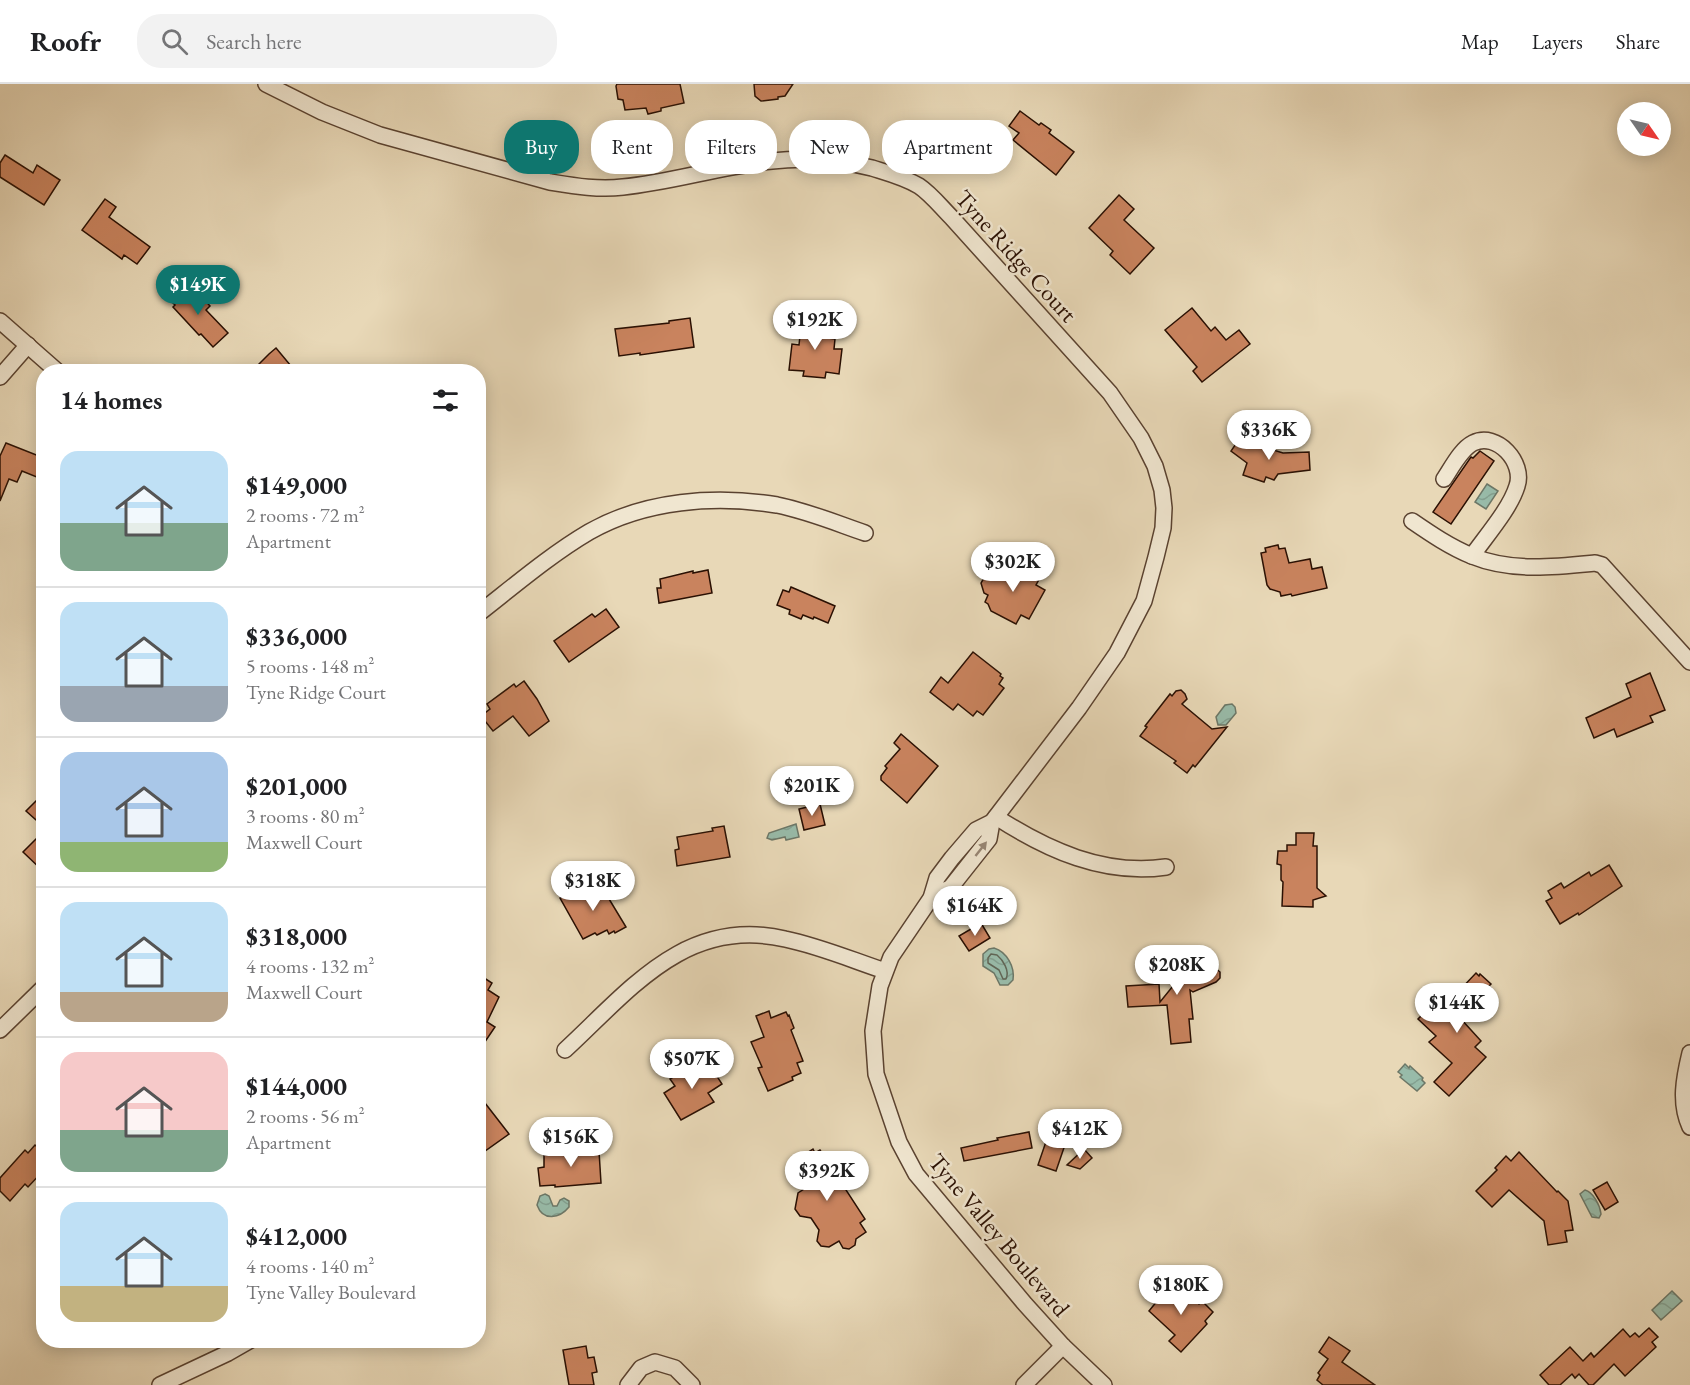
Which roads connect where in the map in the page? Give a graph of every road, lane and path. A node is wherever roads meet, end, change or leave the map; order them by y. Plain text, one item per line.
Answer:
1 (266, 84) edge
2 (0, 321) edge
3 (28, 345) junction
4 (49, 364) edge
5 (0, 377) edge
6 (1444, 479) dead end
7 (1412, 521) dead end
8 (864, 533) dead end
9 (1472, 556) junction
10 (486, 608) edge
11 (1690, 662) edge
12 (994, 820) junction
13 (1166, 867) dead end
14 (885, 971) junction
15 (36, 995) edge
16 (0, 1030) edge
17 (565, 1050) dead end
18 (1690, 1053) edge
19 (1690, 1127) edge
20 (1063, 1346) junction
21 (237, 1348) edge
22 (160, 1385) edge
23 (628, 1385) edge
24 (692, 1385) edge
25 (1024, 1385) edge
26 (1104, 1385) edge

1 - 12 street, Tyne Ridge Court
2 - 3 street
3 - 4 street
3 - 5 street
6 - 9 street
7 - 9 street
8 - 10 street
9 - 11 street
12 - 13 street
12 - 14 street, Tyne Valley Boulevard
14 - 17 street
14 - 20 street, Tyne Valley Boulevard
15 - 16 street
18 - 19 street
20 - 25 street
20 - 26 street, Tyne Valley Boulevard
21 - 22 street
23 - 24 street

